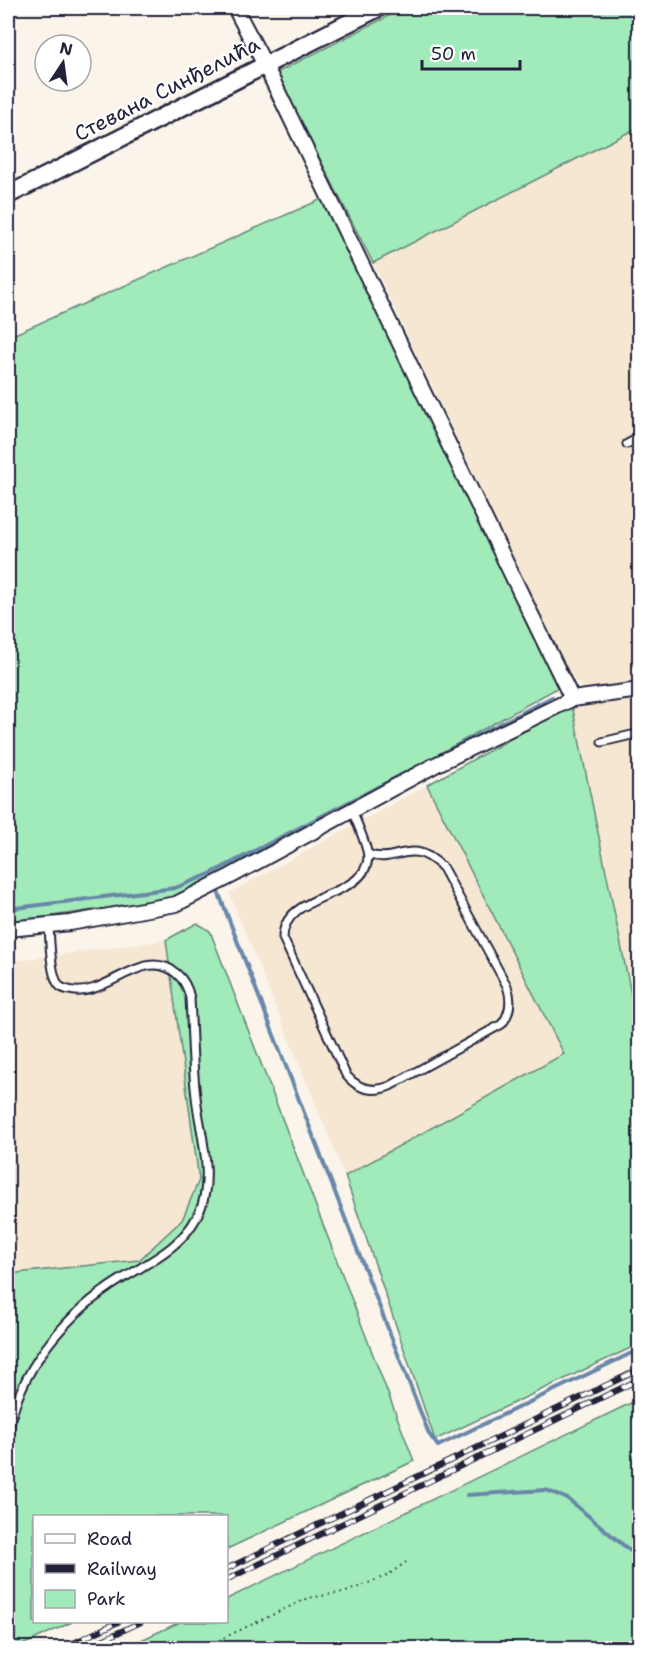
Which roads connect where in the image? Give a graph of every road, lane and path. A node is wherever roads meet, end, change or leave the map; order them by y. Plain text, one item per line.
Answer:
1 (235, 8) edge
2 (378, 8) edge
3 (266, 65) junction
4 (8, 195) edge
5 (639, 437) edge
6 (627, 444) dead end
7 (639, 690) edge
8 (572, 699) junction
9 (639, 733) edge
10 (602, 742) dead end
11 (352, 810) junction
12 (368, 854) junction
13 (49, 925) junction
14 (8, 929) edge
15 (8, 1461) edge
16 (406, 1562) dead end
17 (202, 1648) edge

1 - 3 street
2 - 3 street, Стевана Синђелића
3 - 4 street, Стевана Синђелића
3 - 8 street
5 - 6 lane
7 - 8 street
8 - 11 street
9 - 10 lane
11 - 12 lane
11 - 13 street
12 - 12 lane
13 - 14 street
13 - 15 lane
16 - 17 path

